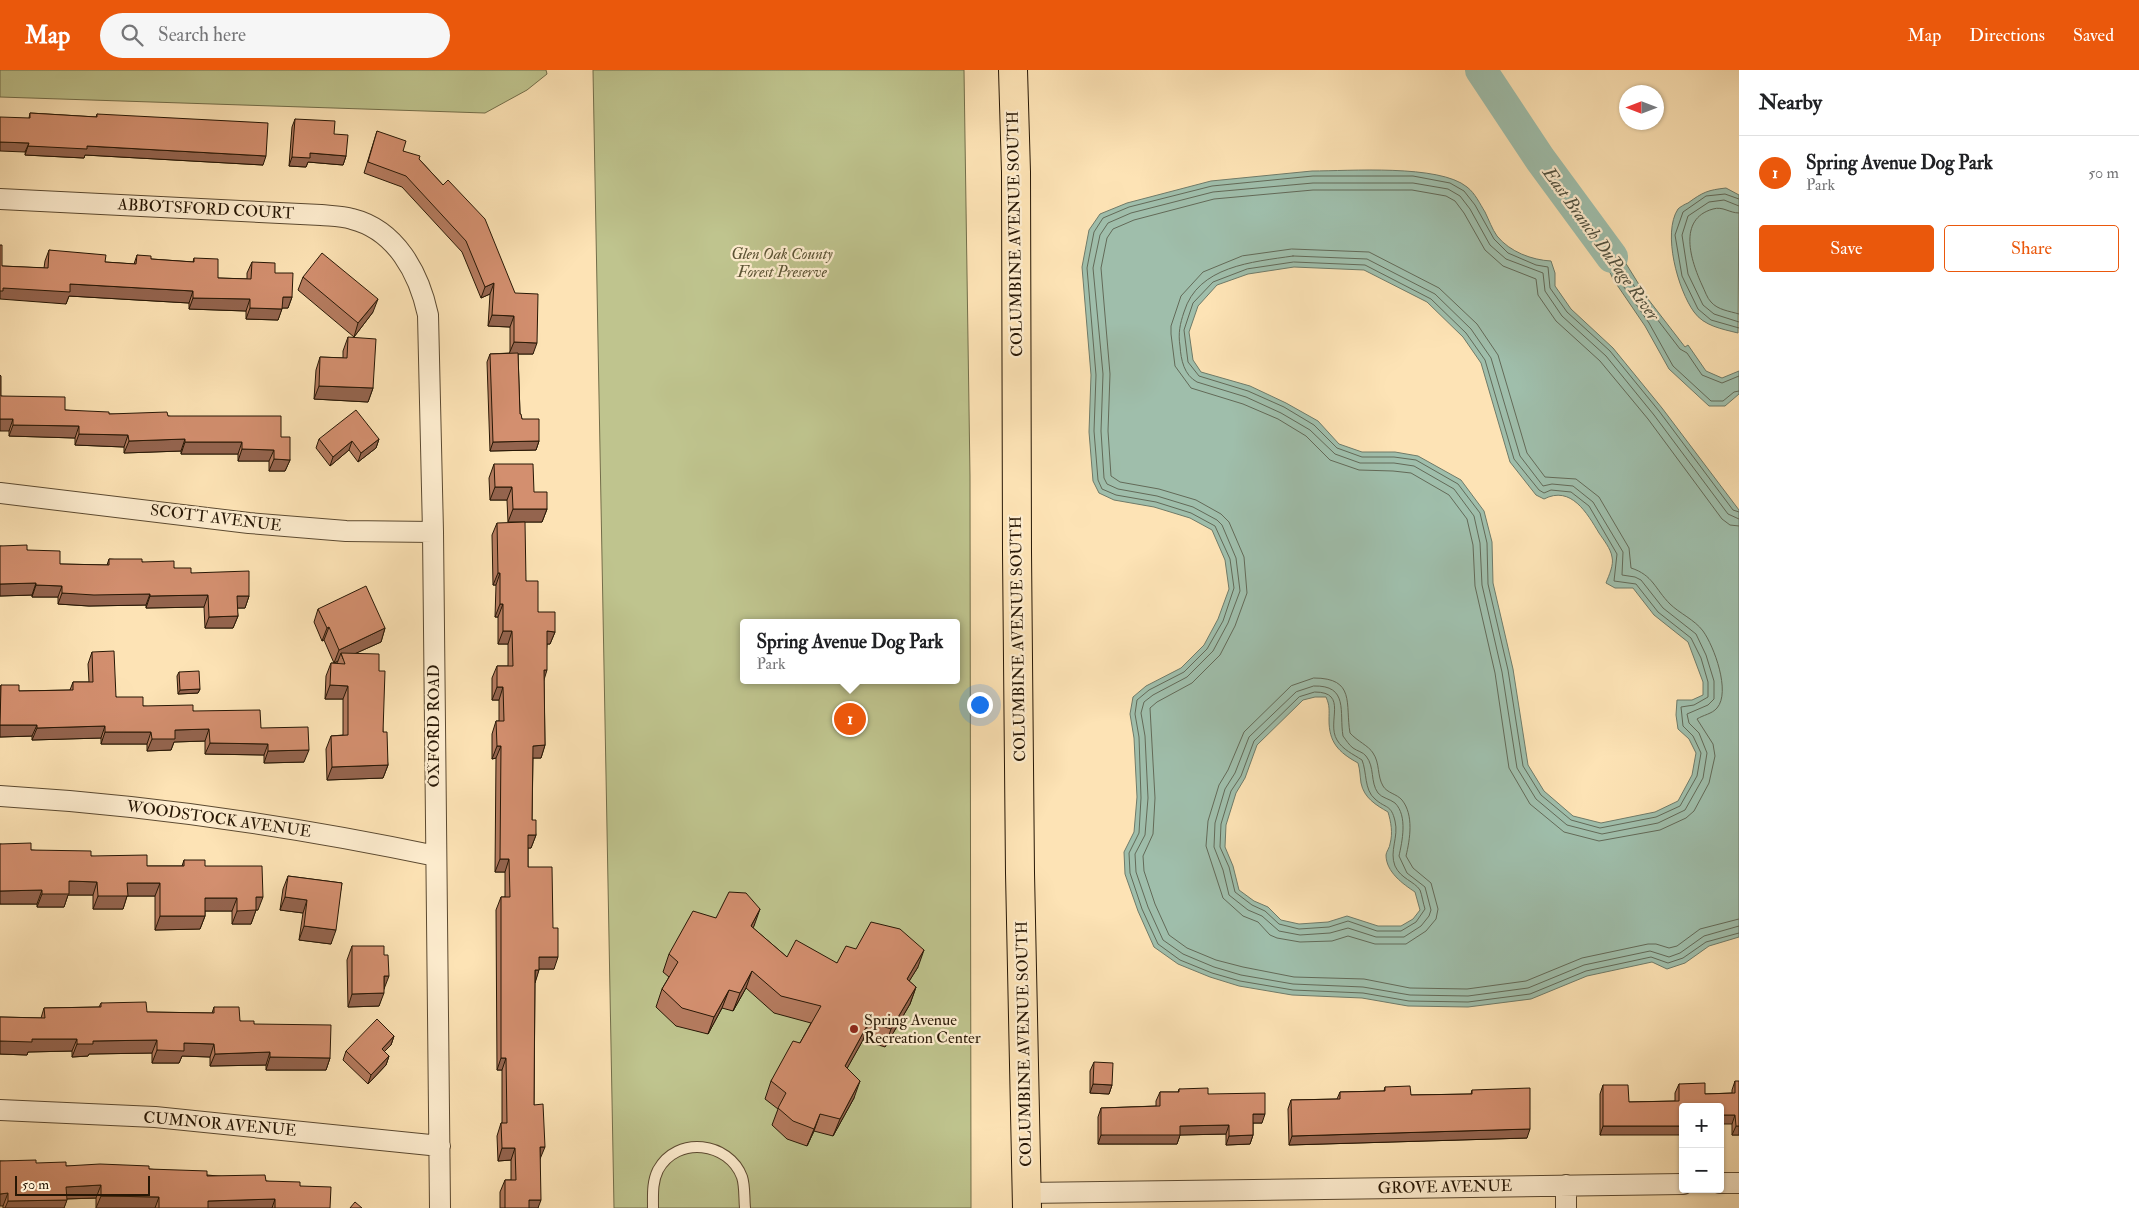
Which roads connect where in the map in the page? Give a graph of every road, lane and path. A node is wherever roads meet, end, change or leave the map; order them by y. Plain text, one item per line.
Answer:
1 (1013, 70) edge
2 (0, 199) edge
3 (401, 250) joint
4 (0, 493) edge
5 (433, 532) junction
6 (0, 796) edge
7 (436, 856) junction
8 (0, 1110) edge
9 (440, 1146) junction
10 (1724, 1183) edge
11 (1739, 1183) edge
12 (1679, 1184) edge
13 (1566, 1185) junction
14 (1027, 1200) edge
15 (440, 1208) edge
16 (653, 1208) edge
17 (744, 1208) edge
18 (1566, 1208) edge

1 - 14 main road, COLUMBINE AVENUE SOUTH
2 - 3 street, ABBOTSFORD COURT
3 - 5 street, OXFORD ROAD
4 - 5 street, SCOTT AVENUE
5 - 7 street, OXFORD ROAD
6 - 7 street, WOODSTOCK AVENUE
7 - 9 street, OXFORD ROAD
8 - 9 street, CUMNOR AVENUE
9 - 15 street, OXFORD ROAD
10 - 11 street
12 - 13 street, GROVE AVENUE
13 - 14 street, GROVE AVENUE
13 - 18 street
16 - 17 lane

